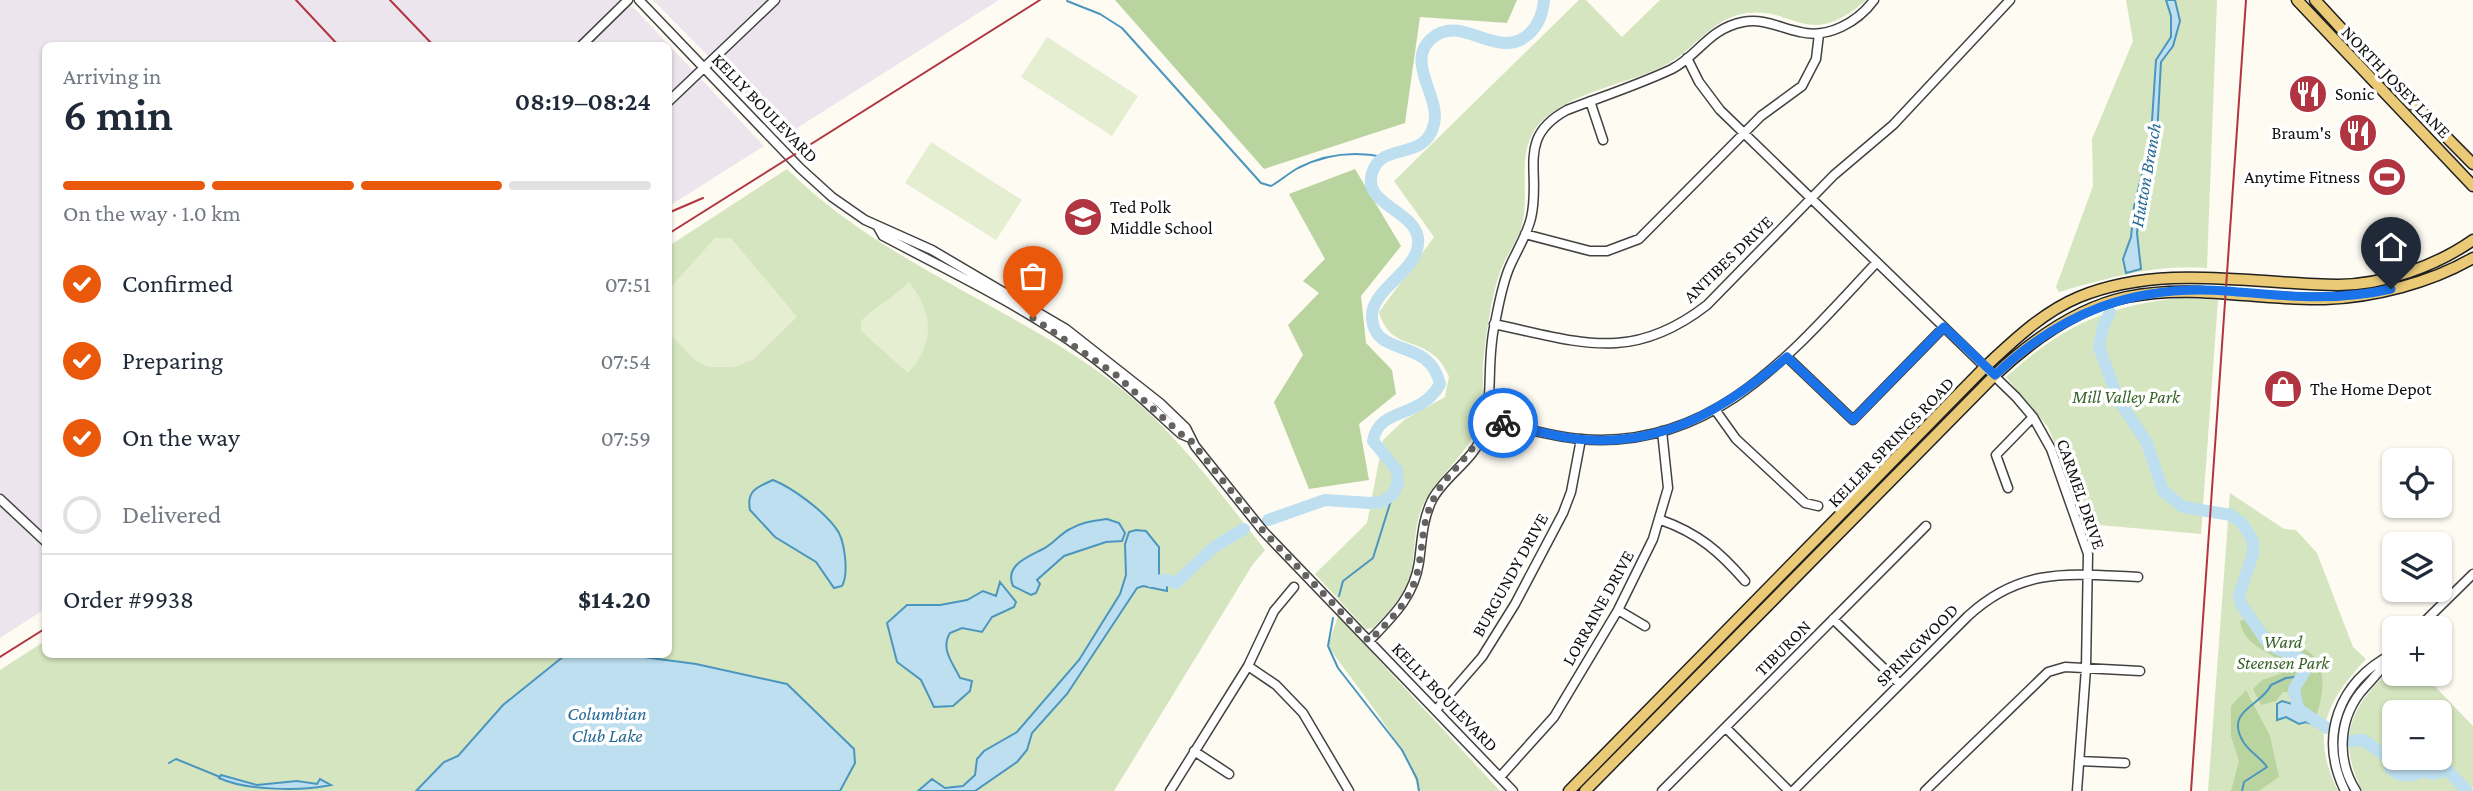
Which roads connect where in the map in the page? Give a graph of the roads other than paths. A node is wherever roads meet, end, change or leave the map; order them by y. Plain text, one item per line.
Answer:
1 (628, 0) edge
2 (639, 0) edge
3 (775, 0) edge
4 (1874, 0) edge
5 (2010, 0) edge
6 (2297, 0) edge
7 (2306, 0) edge
8 (2318, 3) edge
9 (1819, 34) junction
10 (585, 42) edge
11 (1687, 58) junction
12 (705, 69) junction
13 (672, 98) edge
14 (1590, 101) junction
15 (1746, 134) junction
16 (1603, 140) dead end
17 (2473, 164) edge
18 (2473, 186) edge
19 (1812, 197) junction
20 (1525, 234) junction
21 (2473, 240) edge
22 (2473, 258) edge
23 (1878, 262) junction
24 (2288, 281) junction
25 (2255, 295) junction
26 (2060, 306) junction
27 (2068, 321) junction
28 (1494, 324) junction
29 (1944, 327) junction
30 (1787, 357) junction
31 (1986, 367) junction
32 (1995, 375) junction
33 (1716, 411) junction
34 (2033, 417) junction
35 (1486, 419) junction
36 (1662, 431) junction
37 (1580, 439) junction
38 (2008, 488) dead end
39 (0, 499) edge
40 (1818, 506) dead end
41 (1661, 520) junction
42 (1926, 526) dead end
43 (42, 538) edge
44 (2473, 574) edge
45 (2090, 575) junction
46 (2138, 578) dead end
47 (1745, 581) dead end
48 (1294, 587) dead end
49 (1618, 610) junction
50 (2430, 616) edge
51 (1833, 619) junction
52 (1645, 626) dead end
53 (1369, 641) junction
54 (2382, 659) edge
55 (1248, 666) junction
56 (2087, 668) junction
57 (2382, 670) edge
58 (2140, 671) dead end
59 (1900, 684) junction
60 (1436, 710) junction
61 (1726, 728) junction
62 (1194, 751) junction
63 (2079, 761) junction
64 (2125, 763) dead end
65 (1229, 774) dead end
66 (1500, 777) junction
67 (1170, 791) edge
68 (1349, 791) edge
69 (1513, 791) edge
70 (1569, 791) edge
71 (1585, 791) edge
72 (1662, 791) edge
73 (1791, 791) edge
74 (1925, 791) edge
75 (2077, 791) edge
76 (2345, 791) edge
77 (2356, 791) edge

1 - 10 street
2 - 12 street, KELLY BOULEVARD
3 - 12 street
4 - 9 street
5 - 19 street, ANTIBES DRIVE
6 - 18 main road, NORTH JOSEY LANE
7 - 8 main road
8 - 17 main road, NORTH JOSEY LANE
9 - 11 street
9 - 15 street
11 - 14 street
11 - 15 street, CARMEL DRIVE
12 - 13 street
12 - 53 street, KELLY BOULEVARD
14 - 16 street
14 - 20 street
15 - 19 street, CARMEL DRIVE
15 - 20 street
19 - 23 street, CARMEL DRIVE
19 - 28 street, ANTIBES DRIVE
20 - 28 street
21 - 24 main road, KELLER SPRINGS ROAD
22 - 25 main road, KELLER SPRINGS ROAD
23 - 29 street, CARMEL DRIVE
23 - 30 street
24 - 25 main road
24 - 26 main road, KELLER SPRINGS ROAD
25 - 27 main road, KELLER SPRINGS ROAD
26 - 27 main road
26 - 31 main road, KELLER SPRINGS ROAD
27 - 32 main road, KELLER SPRINGS ROAD
28 - 35 street
29 - 30 street
29 - 31 street, CARMEL DRIVE
30 - 33 street
31 - 32 street, CARMEL DRIVE
31 - 70 main road, KELLER SPRINGS ROAD
32 - 34 street, CARMEL DRIVE
32 - 71 main road, KELLER SPRINGS ROAD
33 - 36 street
33 - 40 street
34 - 38 street
34 - 45 street, CARMEL DRIVE
35 - 37 street
35 - 53 street
36 - 37 street
36 - 41 street, LORRAINE DRIVE
37 - 60 street, BURGUNDY DRIVE
39 - 43 street
41 - 47 street
41 - 49 street, LORRAINE DRIVE
42 - 51 street, TIBURON
44 - 50 street
45 - 46 street, SPRINGWOOD
45 - 56 street, CARMEL DRIVE
45 - 59 street, SPRINGWOOD
48 - 55 street
49 - 52 street
49 - 66 street, LORRAINE DRIVE
51 - 59 street
51 - 61 street, TIBURON
53 - 60 street, KELLY BOULEVARD
54 - 76 street
55 - 62 street
55 - 68 street
56 - 58 street
56 - 63 street, CARMEL DRIVE
56 - 74 street
57 - 77 street
59 - 73 street, SPRINGWOOD
60 - 66 street, KELLY BOULEVARD
61 - 72 street, TIBURON
61 - 73 street
62 - 65 street
62 - 67 street
63 - 64 street
63 - 75 street, CARMEL DRIVE
66 - 69 street, KELLY BOULEVARD

